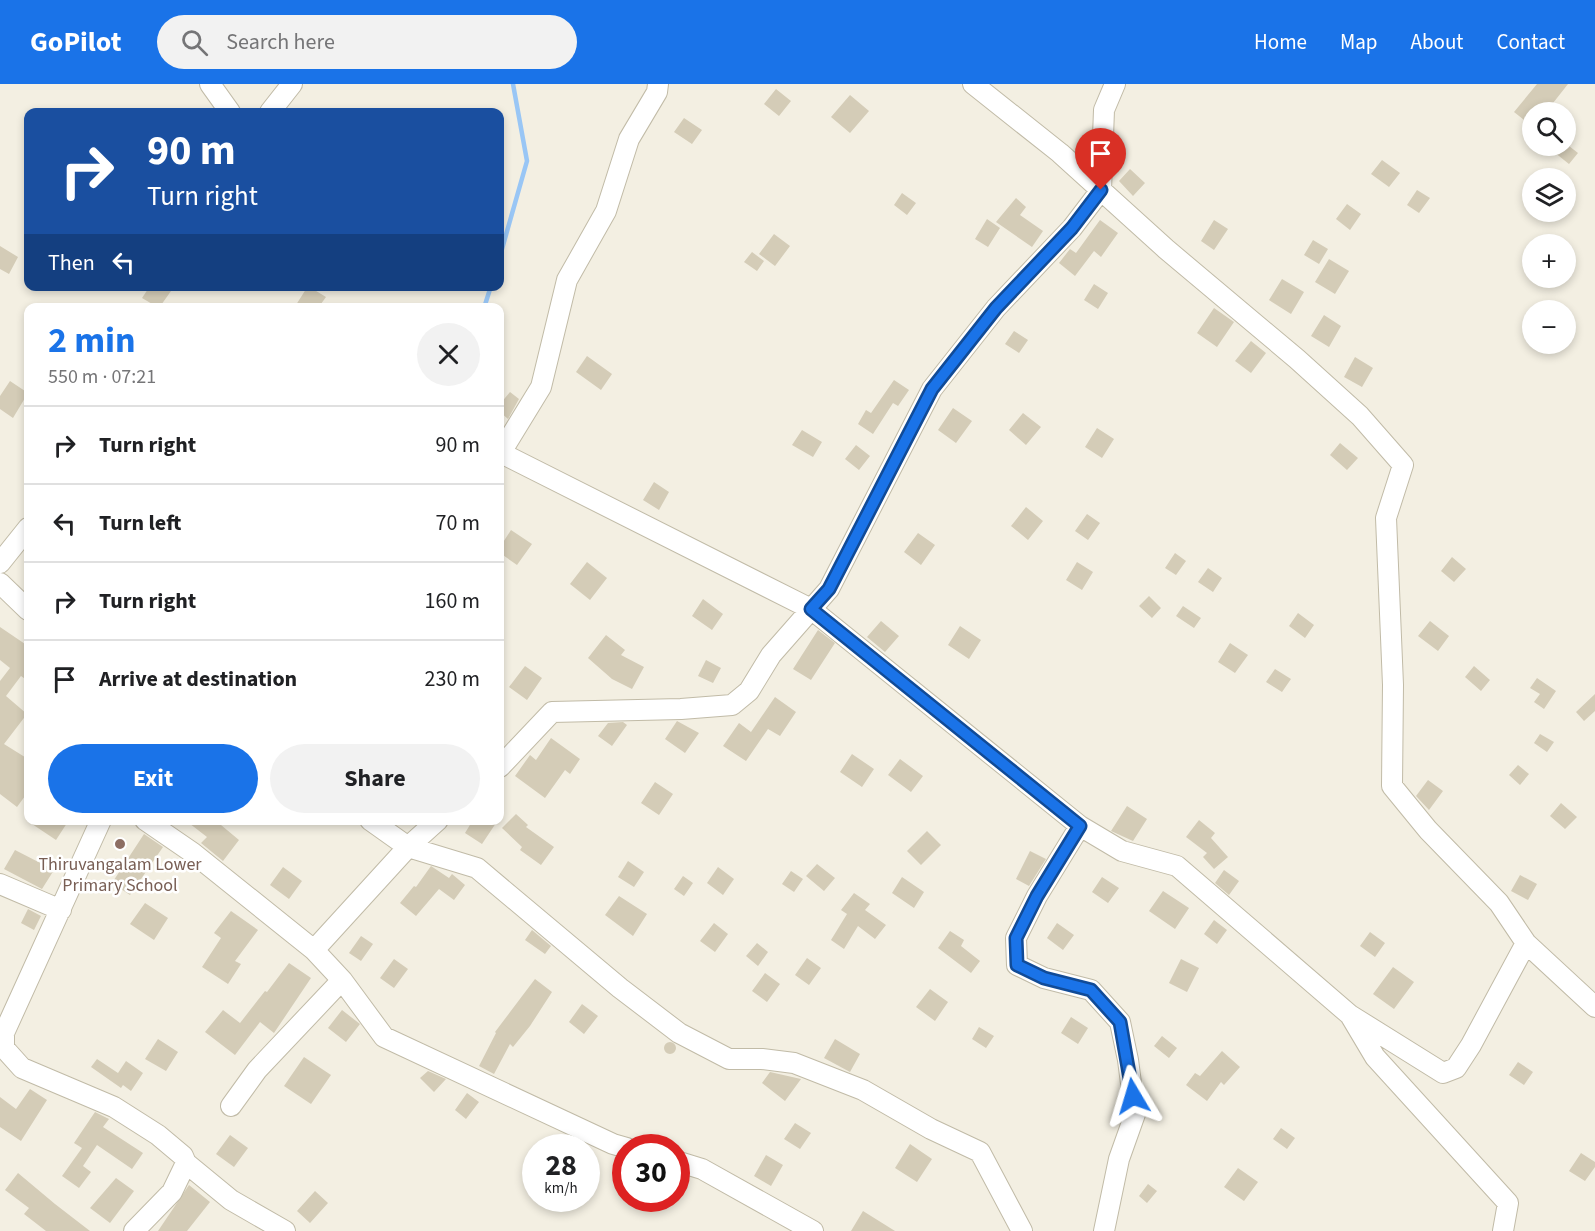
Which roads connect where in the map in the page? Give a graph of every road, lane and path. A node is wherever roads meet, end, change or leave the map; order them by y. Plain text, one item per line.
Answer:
1 (210, 84) edge
2 (292, 84) edge
3 (658, 84) edge
4 (973, 84) edge
5 (1115, 84) edge
6 (227, 108) edge
7 (273, 108) edge
8 (1101, 190) junction
9 (504, 447) edge
10 (504, 456) edge
11 (24, 533) edge
12 (0, 563) edge
13 (0, 583) edge
14 (24, 606) edge
15 (811, 609) junction
16 (504, 763) edge
17 (98, 825) edge
18 (152, 825) edge
19 (377, 825) edge
20 (432, 825) edge
21 (1080, 826) junction
22 (408, 847) junction
23 (0, 884) edge
24 (61, 910) junction
25 (1526, 943) junction
26 (314, 950) junction
27 (342, 980) junction
28 (1595, 1007) edge
29 (1350, 1015) junction
30 (231, 1106) dead end
31 (612, 1144) edge
32 (186, 1163) junction
33 (690, 1165) edge
34 (134, 1231) edge
35 (285, 1231) edge
36 (813, 1231) edge
37 (1022, 1231) edge
38 (1104, 1231) edge
39 (1503, 1231) edge

1 - 6 street
2 - 7 street
3 - 9 street
4 - 8 street
5 - 8 street
8 - 15 street
8 - 25 street
10 - 15 street
11 - 12 street
13 - 14 street
15 - 16 street
15 - 21 street
17 - 24 street
18 - 26 street
19 - 22 street
20 - 22 street
21 - 29 street
21 - 38 street
22 - 26 street
22 - 37 street
23 - 24 street
24 - 32 street
25 - 28 street
25 - 29 street
26 - 27 street
27 - 30 street
27 - 31 street
29 - 39 street
32 - 34 street
32 - 35 street
33 - 36 street

